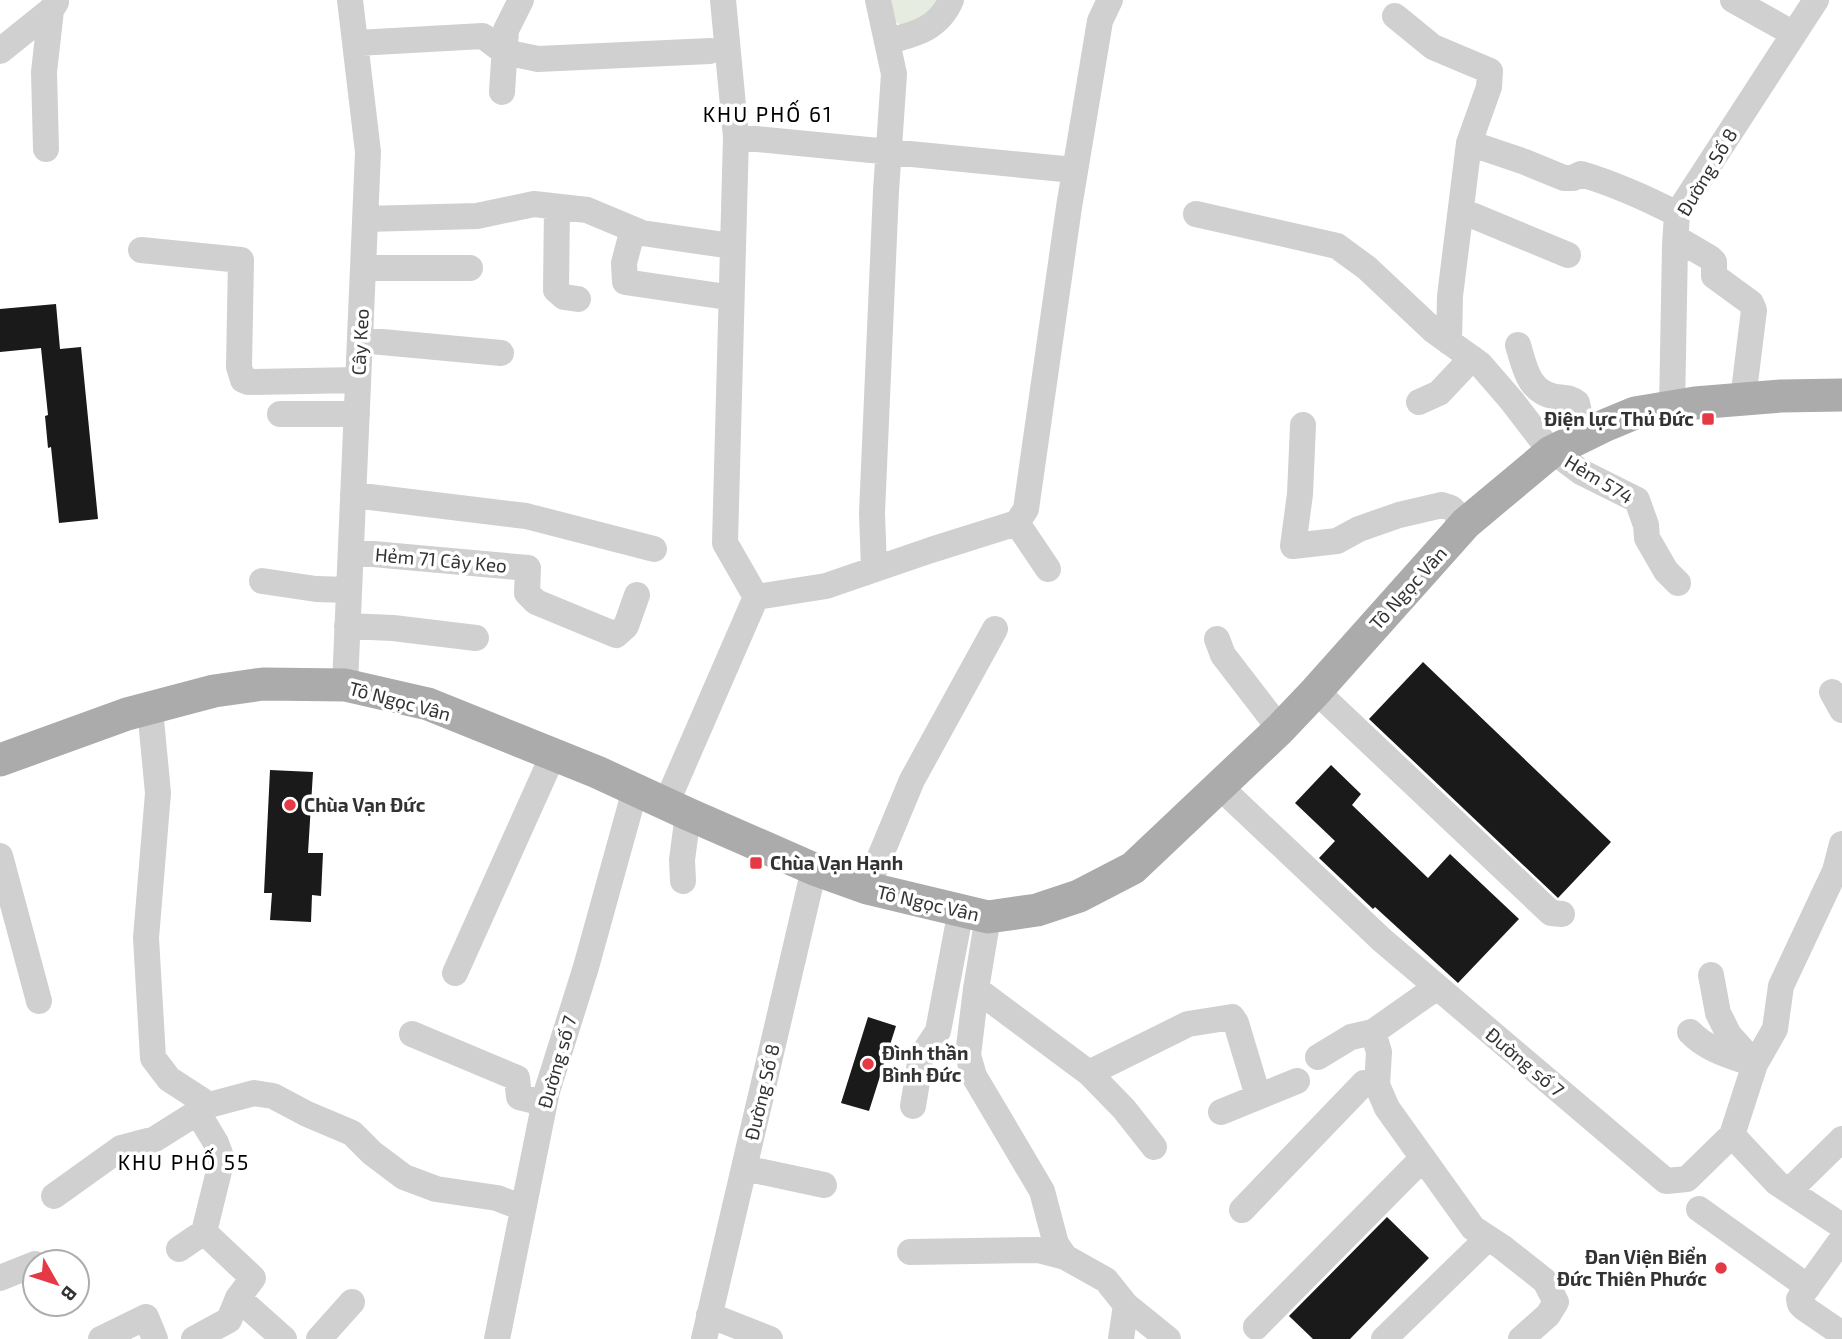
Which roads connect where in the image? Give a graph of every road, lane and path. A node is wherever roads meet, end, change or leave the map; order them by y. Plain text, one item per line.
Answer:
1 (350, 0) edge
2 (521, 0) edge
3 (723, 0) edge
4 (878, 0) edge
5 (951, 0) edge
6 (1110, 0) edge
7 (1733, 0) edge
8 (1816, 0) edge
9 (54, 5) edge
10 (1395, 16) dead end
11 (1794, 34) junction
12 (888, 41) junction
13 (357, 43) junction
14 (0, 51) edge
15 (710, 51) dead end
16 (503, 52) junction
17 (502, 92) dead end
18 (736, 136) junction
19 (1469, 144) junction
20 (46, 149) dead end
21 (890, 151) junction
22 (1074, 170) junction
23 (557, 207) junction
24 (1462, 211) junction
25 (1196, 214) dead end
26 (365, 219) junction
27 (1677, 226) junction
28 (634, 229) junction
29 (724, 245) dead end
30 (141, 250) dead end
31 (1568, 255) dead end
32 (363, 268) junction
33 (470, 268) dead end
34 (720, 296) dead end
35 (578, 299) dead end
36 (360, 340) junction
37 (1449, 342) junction
38 (1518, 345) dead end
39 (501, 353) dead end
40 (1472, 358) junction
41 (358, 380) junction
42 (1842, 395) edge
43 (1743, 399) junction
44 (1419, 402) dead end
45 (1672, 409) junction
46 (280, 414) dead end
47 (357, 414) junction
48 (1303, 425) dead end
49 (1584, 436) junction
50 (1552, 452) junction
51 (353, 495) junction
52 (1017, 523) junction
53 (1466, 523) junction
54 (654, 549) dead end
55 (351, 552) junction
56 (874, 569) junction
57 (1048, 569) dead end
58 (262, 581) dead end
59 (1678, 583) dead end
60 (349, 590) junction
61 (637, 595) dead end
62 (756, 597) junction
63 (347, 626) junction
64 (995, 629) dead end
65 (476, 638) dead end
66 (1217, 639) dead end
67 (345, 685) junction
68 (1316, 691) junction
69 (150, 709) junction
70 (1280, 729) junction
71 (553, 755) junction
72 (0, 760) edge
73 (1219, 786) junction
74 (635, 790) junction
75 (677, 809) junction
76 (1842, 844) edge
77 (0, 856) edge
78 (814, 869) junction
79 (682, 881) dead end
80 (867, 888) junction
81 (974, 914) junction
82 (1562, 914) dead end
83 (455, 973) dead end
84 (1711, 975) dead end
85 (1437, 987) junction
86 (976, 989) junction
87 (38, 1001) dead end
88 (1373, 1032) junction
89 (1690, 1032) dead end
90 (412, 1034) dead end
91 (1318, 1057) dead end
92 (1755, 1064) junction
93 (1089, 1073) junction
94 (1297, 1081) dead end
95 (1377, 1085) junction
96 (1258, 1096) junction
97 (544, 1103) junction
98 (913, 1106) dead end
99 (203, 1109) junction
100 (1221, 1112) dead end
101 (1732, 1135) junction
102 (1842, 1139) edge
103 (1154, 1147) dead end
104 (1423, 1158) junction
105 (744, 1168) junction
106 (824, 1185) dead end
107 (1789, 1191) junction
108 (54, 1196) dead end
109 (523, 1208) junction
110 (1699, 1209) dead end
111 (1242, 1210) dead end
112 (1842, 1226) edge
113 (204, 1232) junction
114 (1488, 1238) junction
115 (1842, 1239) edge
116 (179, 1249) dead end
117 (909, 1252) dead end
118 (1065, 1257) junction
119 (21, 1270) edge
120 (0, 1278) edge
121 (1808, 1287) junction
122 (238, 1298) junction
123 (352, 1302) dead end
124 (1126, 1305) junction
125 (706, 1327) edge
126 (1256, 1327) dead end
127 (1842, 1334) edge
128 (101, 1339) edge
129 (155, 1339) edge
130 (194, 1339) edge
131 (284, 1339) edge
132 (319, 1339) edge
133 (497, 1339) edge
134 (770, 1339) edge
135 (1121, 1339) edge
136 (1168, 1339) edge
137 (1384, 1339) edge
138 (1521, 1339) edge

1 - 13 street, Cây Keo
2 - 16 street
3 - 18 street
4 - 12 street
5 - 12 street
6 - 22 street
7 - 11 street
8 - 11 street, Đường Số 8
9 - 14 street
9 - 20 street
10 - 19 street
11 - 27 street, Đường Số 8
12 - 21 street
13 - 16 street
13 - 26 street, Cây Keo
15 - 16 street
16 - 17 street
18 - 21 street
18 - 62 street
19 - 24 street
19 - 27 street
21 - 22 street
21 - 56 street
22 - 52 street
23 - 26 street
23 - 28 street
23 - 35 street
24 - 31 street
24 - 37 street
25 - 37 street, Hẻm 574
26 - 32 street, Cây Keo
27 - 43 street
27 - 45 street, Đường Số 8
28 - 29 street
28 - 34 street
30 - 41 street
32 - 33 street
32 - 36 street, Cây Keo
36 - 39 street
36 - 41 street, Cây Keo
37 - 40 street, Hẻm 574
38 - 49 street
40 - 44 street
40 - 50 street, Hẻm 574
41 - 47 street, Cây Keo
42 - 43 main road, Tô Ngọc Vân
43 - 45 main road, Tô Ngọc Vân
45 - 49 main road, Tô Ngọc Vân
46 - 47 street
47 - 51 street, Cây Keo
48 - 53 street
49 - 50 main road, Tô Ngọc Vân
50 - 53 main road, Tô Ngọc Vân
50 - 59 street, Hẻm 574
51 - 54 street
51 - 55 street, Cây Keo
52 - 56 street
52 - 57 street
53 - 68 main road, Tô Ngọc Vân
55 - 60 street, Cây Keo
55 - 61 street, Hẻm 71 Cây Keo
56 - 62 street
58 - 60 street
60 - 63 street, Cây Keo
62 - 75 street
63 - 65 street
63 - 67 street, Cây Keo
64 - 80 street
66 - 70 street
67 - 69 main road, Tô Ngọc Vân
67 - 71 main road, Tô Ngọc Vân
68 - 70 main road, Tô Ngọc Vân
68 - 82 street
69 - 72 main road, Tô Ngọc Vân
69 - 99 street
70 - 73 main road, Tô Ngọc Vân
71 - 74 main road, Tô Ngọc Vân
71 - 83 street
73 - 81 main road, Tô Ngọc Vân
73 - 85 street, Đường số 7
74 - 75 main road, Tô Ngọc Vân
74 - 97 street, Đường số 7
75 - 78 main road, Tô Ngọc Vân
75 - 79 street
76 - 92 street
77 - 87 street
78 - 80 main road, Tô Ngọc Vân
78 - 105 street, Đường Số 8
80 - 81 main road, Tô Ngọc Vân
81 - 86 street
81 - 98 street
84 - 92 street
85 - 88 street
85 - 101 street, Đường số 7
86 - 93 street
86 - 118 street
88 - 91 street
88 - 95 street
89 - 92 street
90 - 97 street
92 - 101 street
93 - 96 street
93 - 103 street
94 - 96 street
95 - 104 street
95 - 111 street
96 - 100 street
97 - 109 street, Đường số 7
99 - 108 street
99 - 109 street
99 - 113 street
101 - 107 street
102 - 107 street
104 - 114 street
104 - 126 street
105 - 106 street
105 - 125 street, Đường Số 8
107 - 112 street
109 - 133 street, Đường số 7
110 - 121 street
113 - 116 street
113 - 122 street
114 - 137 street
114 - 138 street
115 - 121 street
117 - 118 street
118 - 124 street
119 - 120 street
121 - 127 street
122 - 130 street
122 - 131 street
123 - 132 street
124 - 135 street
124 - 136 street
125 - 134 street, Đường Số 8
128 - 129 street

